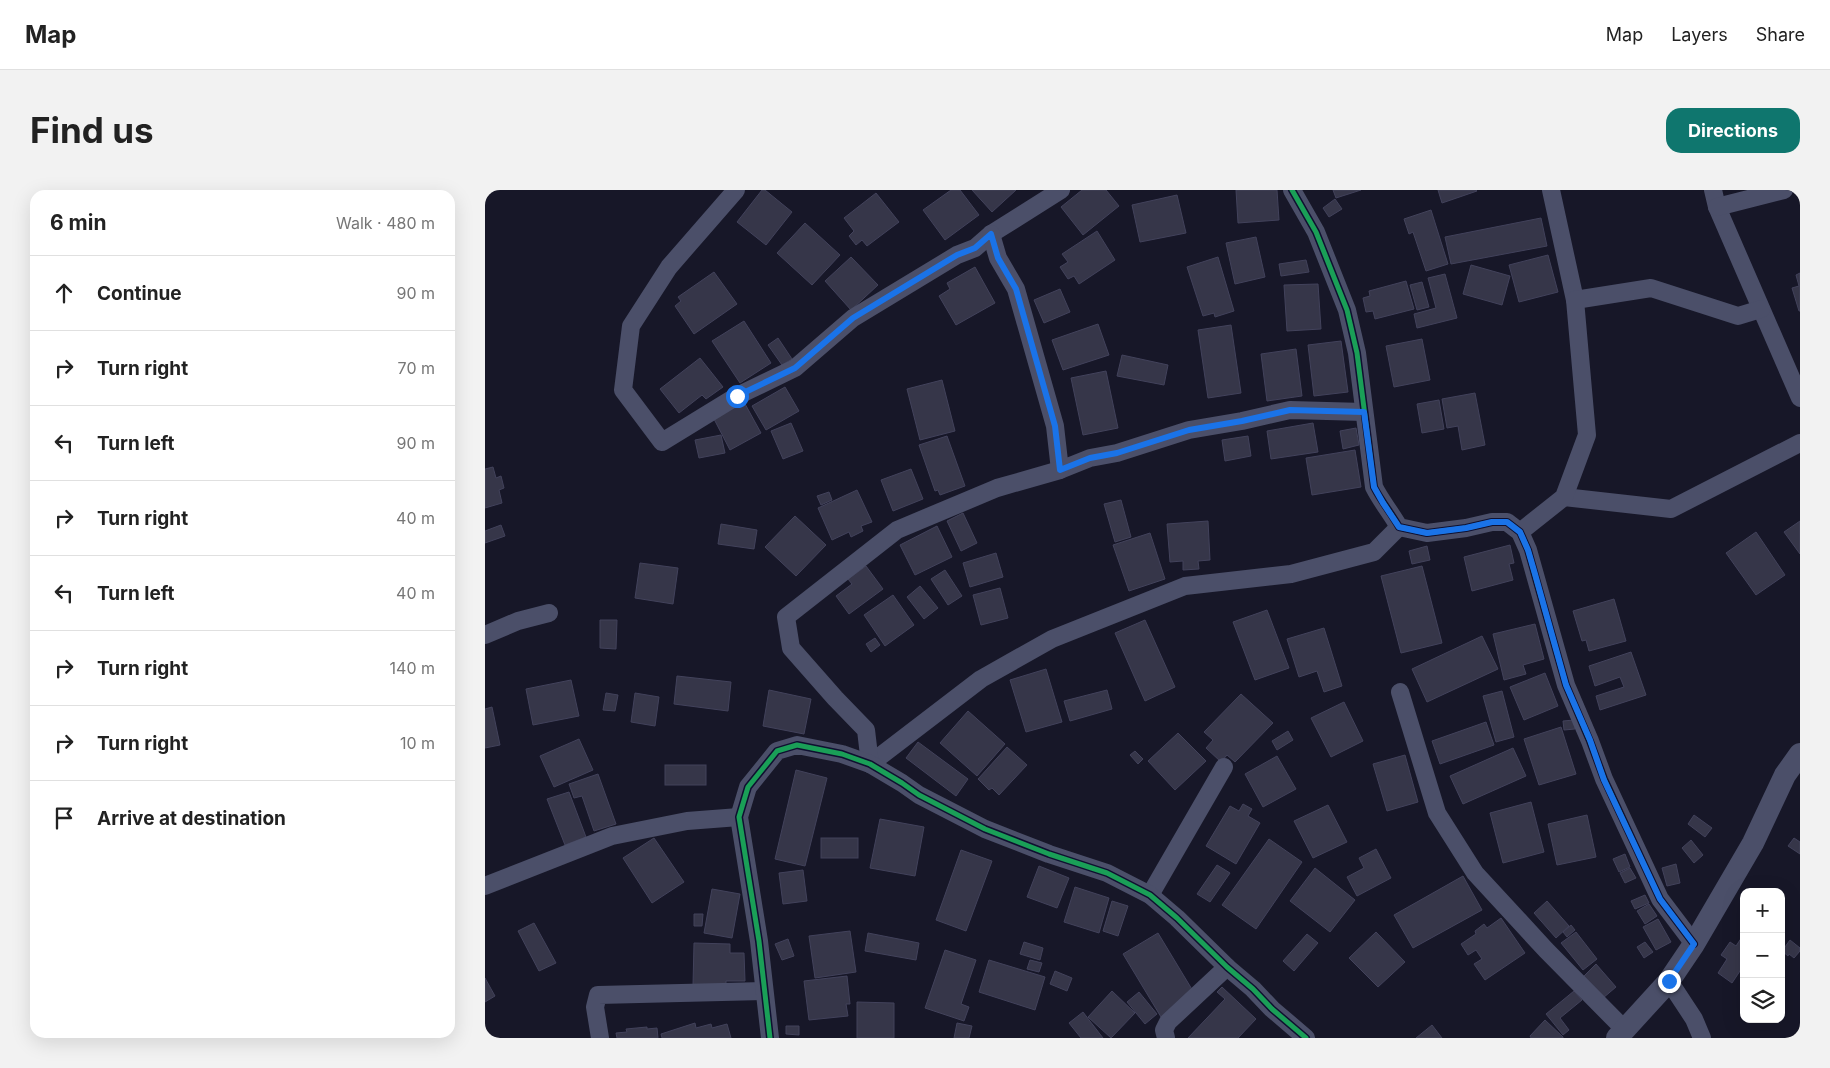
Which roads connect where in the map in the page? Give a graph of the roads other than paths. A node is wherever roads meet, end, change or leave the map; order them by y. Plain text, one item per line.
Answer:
1 (736, 190) edge
2 (1061, 190) edge
3 (1292, 190) edge
4 (1551, 190) edge
5 (1713, 190) edge
6 (1784, 190) edge
7 (1717, 208) junction
8 (991, 234) junction
9 (1575, 300) junction
10 (1761, 309) junction
11 (1800, 398) edge
12 (1364, 412) junction
13 (1800, 443) edge
14 (1060, 470) junction
15 (1564, 497) junction
16 (1399, 527) junction
17 (1520, 532) junction
18 (549, 613) dead end
19 (485, 635) edge
20 (1400, 692) dead end
21 (1800, 754) edge
22 (870, 764) junction
23 (1224, 767) dead end
24 (739, 817) junction
25 (485, 886) edge
26 (1151, 895) junction
27 (1694, 944) junction
28 (1227, 967) junction
29 (1669, 981) junction
30 (764, 991) junction
31 (1621, 1034) edge
32 (600, 1038) edge
33 (770, 1038) edge
34 (1166, 1038) edge
35 (1306, 1038) edge
36 (1703, 1038) edge

1 - 8 street
2 - 8 street
3 - 12 street
4 - 9 street
5 - 7 street
6 - 7 street
7 - 10 street
8 - 14 street
9 - 10 street
9 - 15 street
10 - 11 street
12 - 14 street
12 - 16 street
13 - 15 street
14 - 22 street
15 - 17 street
16 - 17 street
16 - 22 street
17 - 27 street
18 - 19 street
20 - 31 street
21 - 27 street
22 - 24 street
22 - 26 street
23 - 26 street
24 - 25 street
24 - 30 street
26 - 28 street
27 - 29 street
28 - 34 street
28 - 35 street
29 - 31 street
29 - 36 street
30 - 32 street
30 - 33 street

